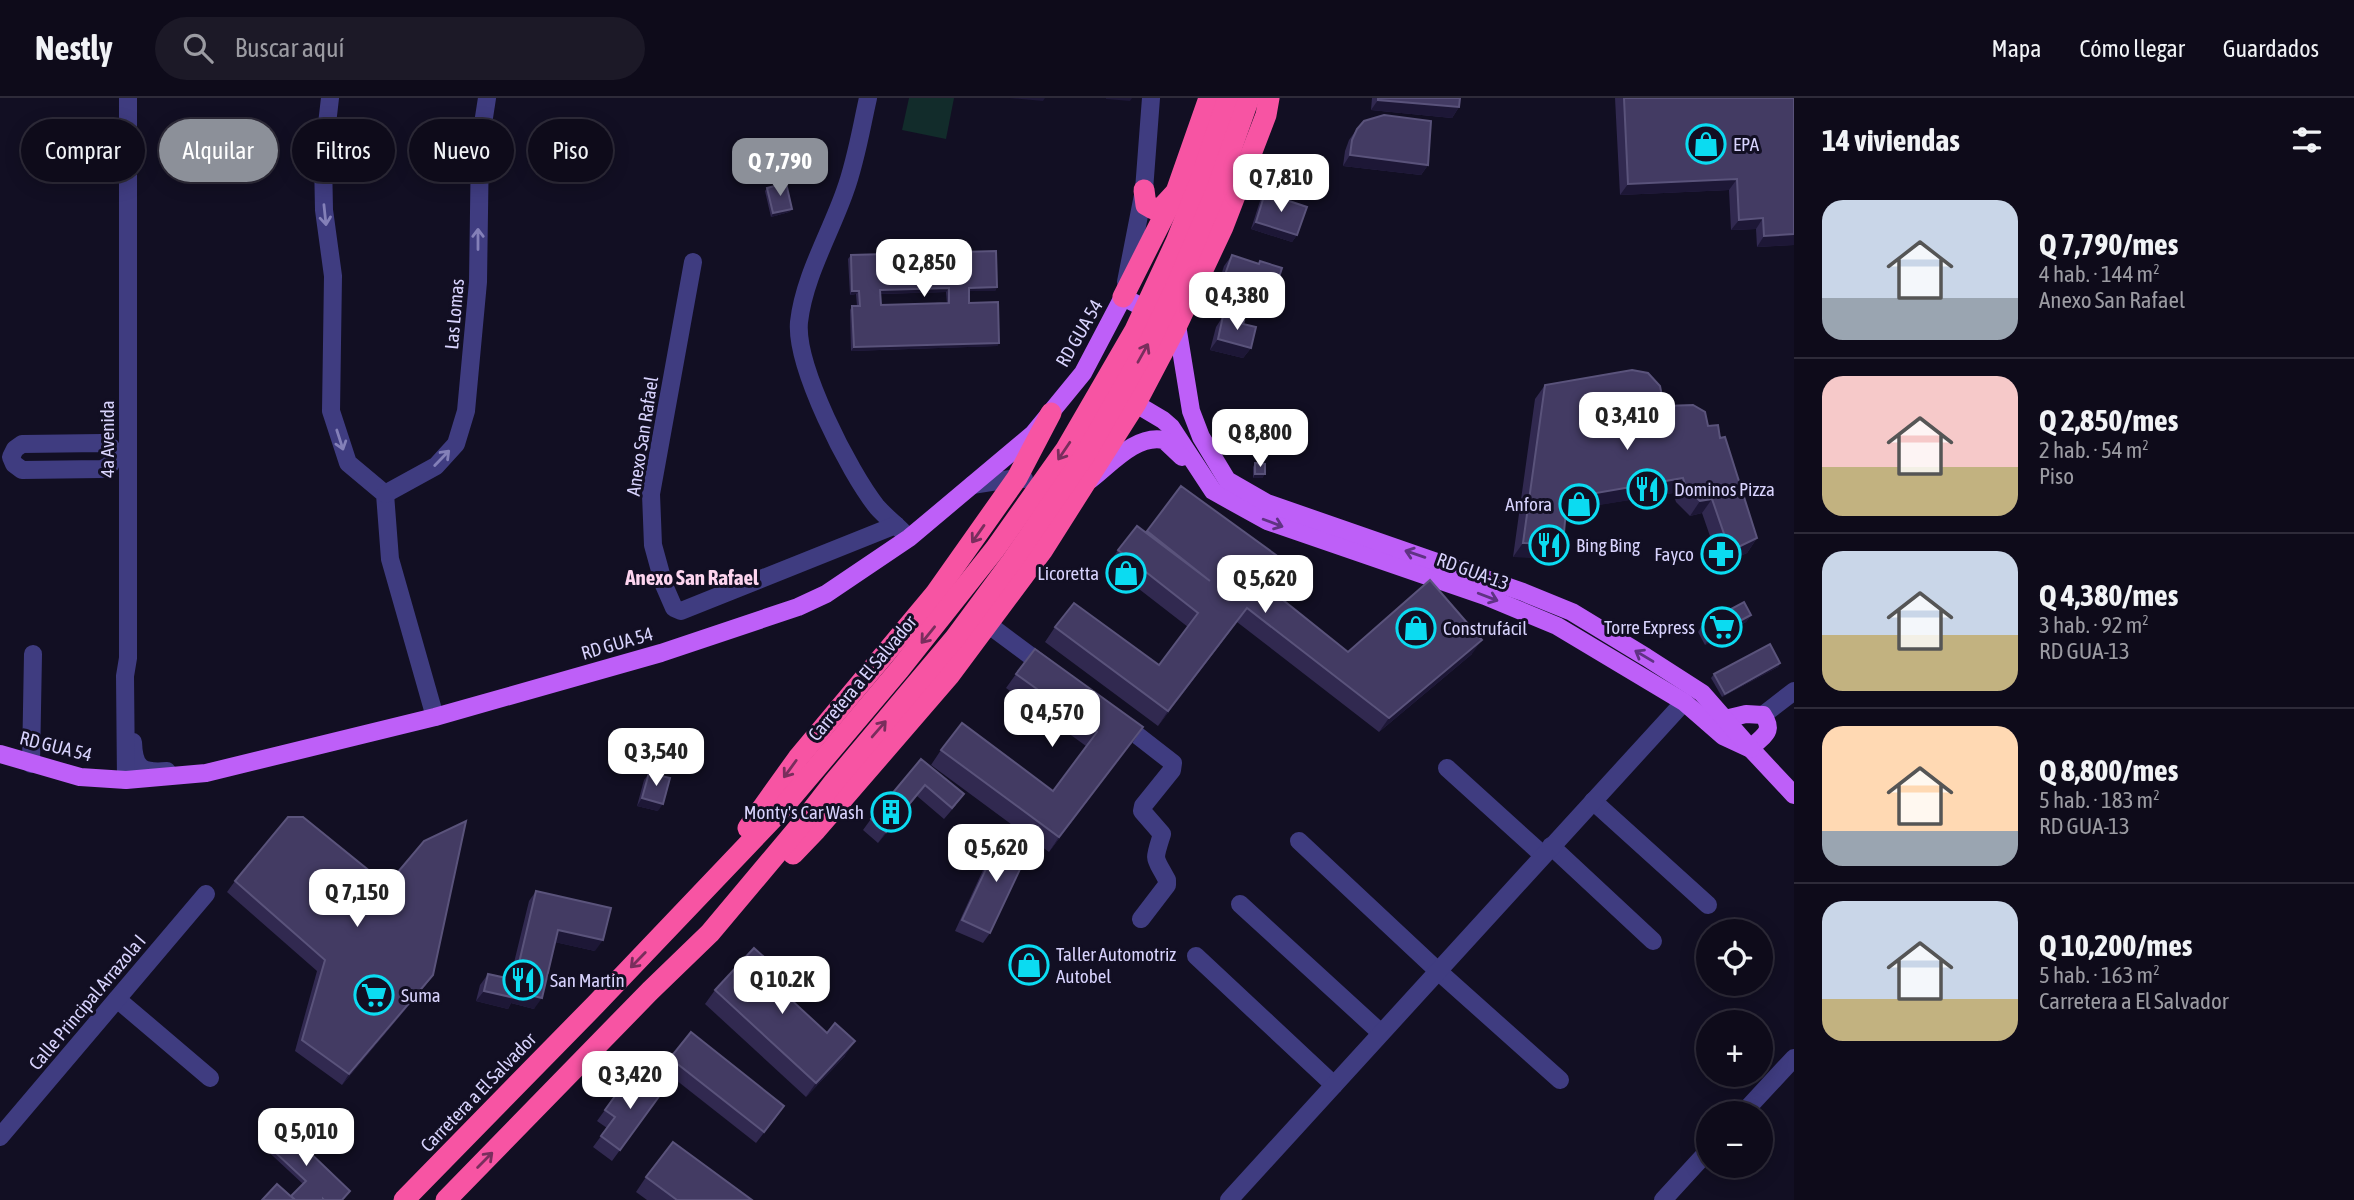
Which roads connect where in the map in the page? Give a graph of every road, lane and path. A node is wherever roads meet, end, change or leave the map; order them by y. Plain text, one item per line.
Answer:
1 (128, 98) edge
2 (330, 98) edge
3 (487, 98) edge
4 (868, 98) edge
5 (1151, 98) edge
6 (1209, 98) edge
7 (1228, 98) edge
8 (1249, 98) edge
9 (1269, 98) edge
10 (1144, 190) junction
11 (1176, 192) junction
12 (693, 262) dead end
13 (1124, 297) junction
14 (1177, 325) junction
15 (1087, 376) junction
16 (1131, 401) junction
17 (1051, 413) junction
18 (121, 457) junction
19 (1020, 478) junction
20 (972, 485) junction
21 (1077, 489) junction
22 (1213, 491) junction
23 (385, 494) junction
24 (903, 532) junction
25 (989, 625) junction
26 (33, 654) dead end
27 (128, 658) junction
28 (1063, 680) edge
29 (1794, 691) edge
30 (1684, 702) junction
31 (1106, 712) edge
32 (1763, 715) junction
33 (435, 717) junction
34 (1724, 719) junction
35 (1757, 744) junction
36 (0, 754) edge
37 (30, 764) junction
38 (1447, 768) dead end
39 (218, 770) junction
40 (126, 780) junction
41 (1794, 795) edge
42 (1592, 801) junction
43 (1299, 841) dead end
44 (1547, 851) junction
45 (206, 894) dead end
46 (1240, 904) dead end
47 (1708, 905) dead end
48 (685, 911) junction
49 (1141, 919) dead end
50 (710, 933) junction
51 (1653, 941) dead end
52 (1196, 956) dead end
53 (1438, 971) junction
54 (650, 991) junction
55 (117, 999) junction
56 (596, 1004) junction
57 (1381, 1033) junction
58 (1794, 1058) edge
59 (210, 1078) dead end
60 (1560, 1080) dead end
61 (1334, 1085) junction
62 (1754, 1101) edge
63 (0, 1137) edge
64 (1696, 1164) edge
65 (453, 1193) edge
66 (412, 1197) edge
67 (1229, 1200) edge
68 (1663, 1200) edge

1 - 18 street, 4a Avenida
2 -> 23 street
23 -> 3 street, Las Lomas
4 - 24 street
5 - 10 street
6 - 11 highway
7 -> 48 highway, Carretera a El Salvador
50 -> 8 highway
9 - 14 highway
10 - 11 highway
10 - 13 street
11 - 13 highway
12 - 24 street, Anexo San Rafael
13 - 14 main road
13 - 15 main road, RD GUA 54
14 - 16 highway
34 -> 14 main road, RD GUA-13
15 - 16 main road, RD GUA-13
15 - 17 main road, RD GUA 54
16 - 21 highway
16 - 22 main road, RD GUA-13
17 - 19 highway
17 - 20 main road, RD GUA 54
18 - 18 street
18 - 27 street, 4a Avenida
19 - 20 street
19 - 21 street
19 -> 48 highway
20 - 24 main road, RD GUA 54
21 - 22 main road
21 - 25 highway
22 -> 30 main road, RD GUA-13
23 - 33 street
24 - 33 main road, RD GUA 54
25 - 28 street
25 - 50 highway
26 - 37 street
27 - 39 street
27 - 40 street, 4a Avenida
29 - 32 street
30 - 35 main road, RD GUA-13
30 - 42 street
31 - 49 street
32 - 34 main road
32 - 35 main road
33 - 39 main road, RD GUA 54
34 - 35 main road, RD GUA-13
35 - 41 main road, RD GUA-13
36 - 37 main road, RD GUA 54
37 - 40 main road, RD GUA 54
38 - 44 street
39 - 40 main road, RD GUA 54
42 - 44 street
42 - 47 street
43 - 53 street
44 - 51 street
44 - 53 street
45 - 55 street, Calle Principal Arrazola I
46 - 57 street
48 -> 56 highway, Carretera a El Salvador
50 - 54 highway
52 - 61 street
53 - 57 street
53 - 60 street
54 - 56 highway
65 -> 54 highway
55 - 59 street
55 - 63 street, Calle Principal Arrazola I
56 - 65 highway
56 - 66 highway, Carretera a El Salvador
57 - 61 street
58 - 62 street
61 - 67 street
64 - 68 street

